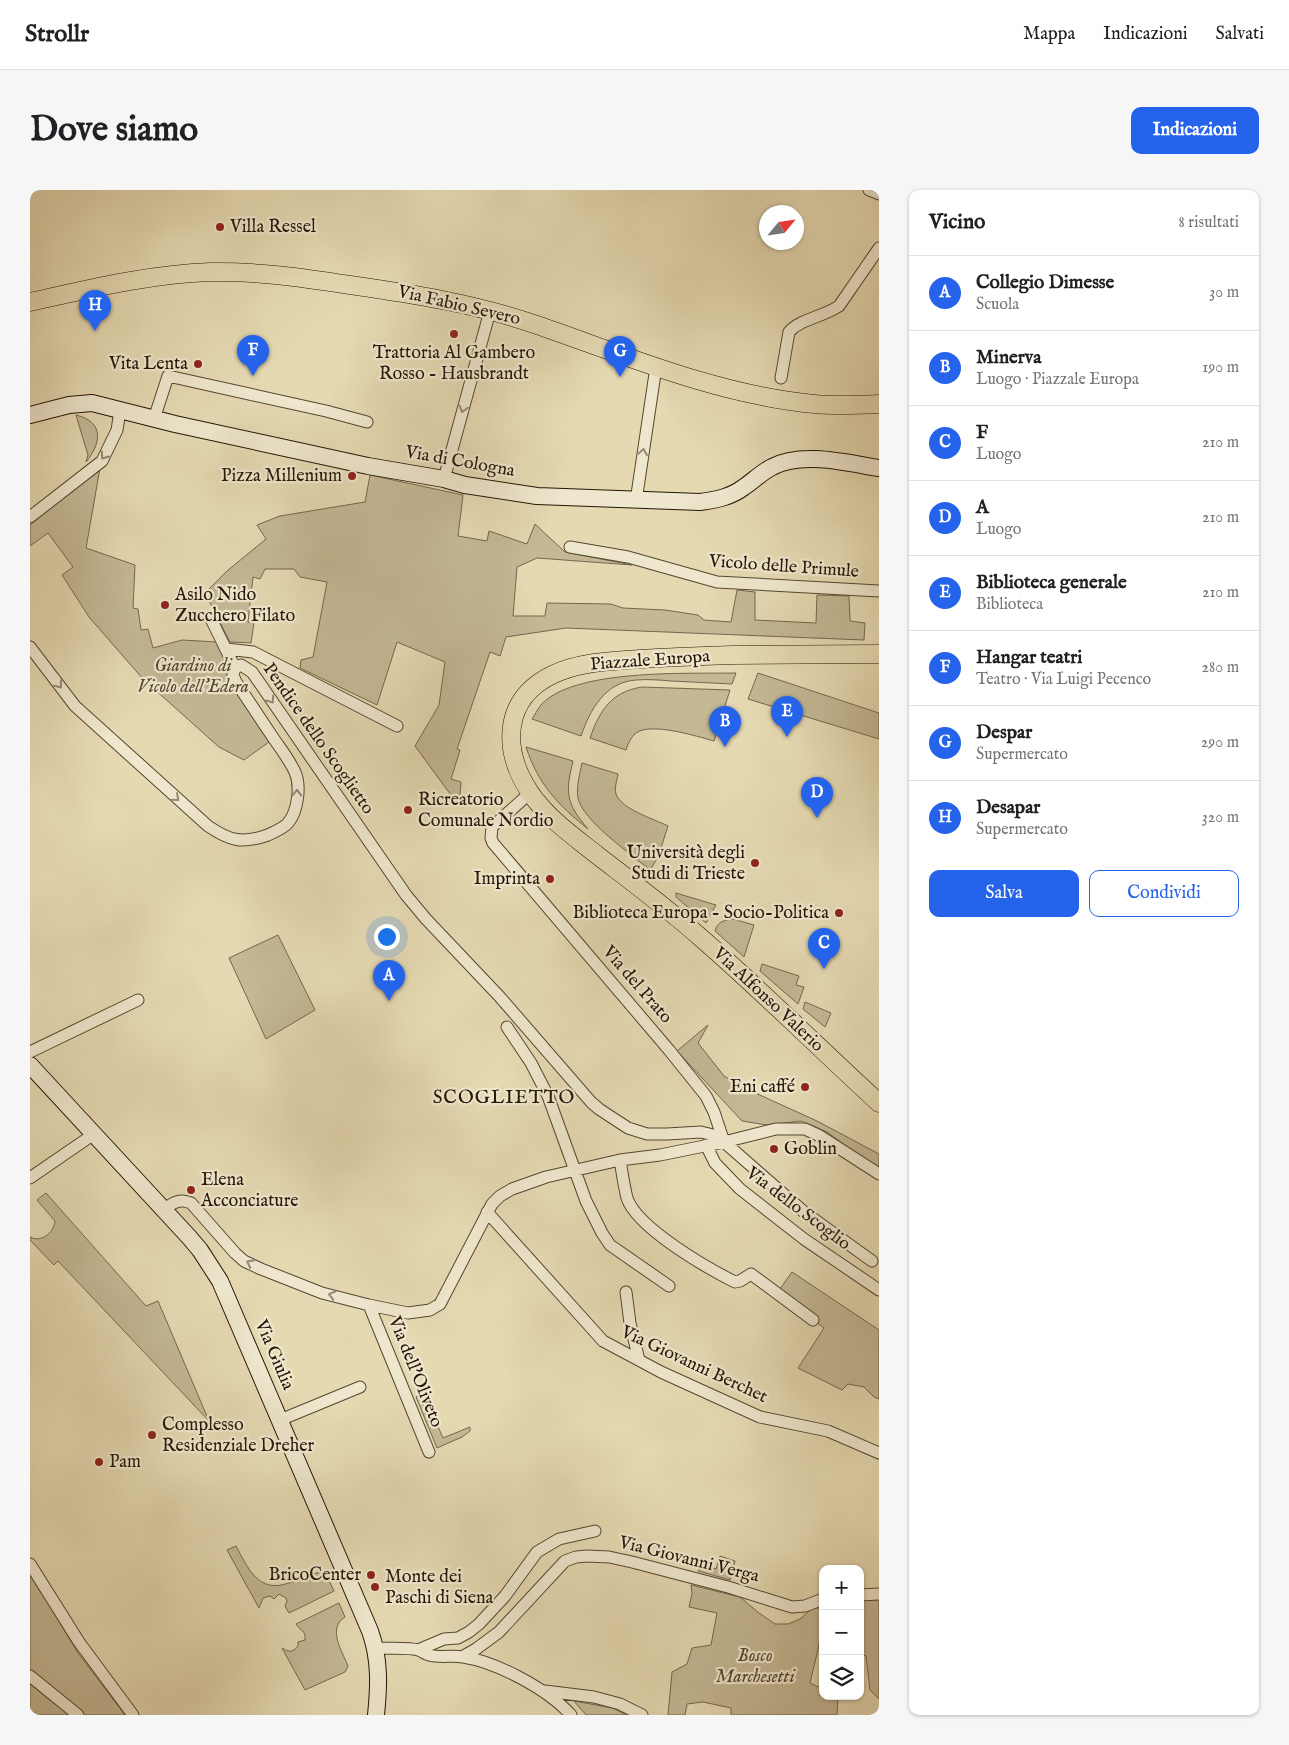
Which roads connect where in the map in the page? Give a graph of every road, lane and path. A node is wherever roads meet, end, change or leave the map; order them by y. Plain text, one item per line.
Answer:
1 (869, 190) edge
2 (879, 194) edge
3 (879, 248) edge
4 (30, 302) edge
5 (490, 311) junction
6 (656, 366) junction
7 (781, 378) dead end
8 (879, 404) edge
9 (120, 411) junction
10 (30, 415) edge
11 (154, 419) junction
12 (367, 422) dead end
13 (879, 468) edge
14 (444, 479) junction
15 (636, 500) junction
16 (30, 517) edge
17 (570, 547) dead end
18 (879, 591) edge
19 (211, 619) dead end
20 (30, 646) edge
21 (226, 649) junction
22 (879, 654) edge
23 (235, 668) junction
24 (396, 726) dead end
25 (530, 792) junction
26 (655, 900) joint
27 (138, 1000) dead end
28 (507, 1027) dead end
29 (30, 1052) edge
30 (30, 1065) edge
31 (879, 1103) edge
32 (94, 1134) junction
33 (724, 1142) junction
34 (706, 1145) junction
35 (620, 1160) junction
36 (576, 1171) junction
37 (879, 1174) edge
38 (30, 1178) edge
39 (164, 1209) junction
40 (487, 1212) junction
41 (872, 1261) dead end
42 (669, 1286) dead end
43 (879, 1290) edge
44 (626, 1292) dead end
45 (370, 1305) junction
46 (813, 1320) dead end
47 (639, 1360) junction
48 (360, 1387) dead end
49 (280, 1420) junction
50 (429, 1452) dead end
51 (879, 1453) edge
52 (596, 1531) dead end
53 (30, 1564) edge
54 (879, 1594) edge
55 (864, 1595) edge
56 (819, 1601) edge
57 (376, 1648) junction
58 (418, 1650) junction
59 (462, 1657) junction
60 (30, 1676) edge
61 (543, 1691) junction
62 (78, 1715) edge
63 (133, 1715) edge
64 (376, 1715) edge
65 (571, 1715) edge
66 (642, 1715) edge

1 - 2 street
3 - 7 street
4 - 5 main road, Via Fabio Severo
5 - 6 main road, Via Fabio Severo
5 -> 14 street
6 - 8 main road, Via Fabio Severo
15 -> 6 street
9 - 10 main road, Via di Cologna
9 - 11 main road, Via di Cologna
9 -> 16 street
11 - 12 street
11 - 14 main road, Via di Cologna
13 - 15 main road, Via di Cologna
14 - 15 main road, Via di Cologna
17 - 18 street, Vicolo delle Primule
19 - 21 street
20 -> 23 street, Pendice dello Scoglietto
21 - 23 street
21 - 24 street
22 - 25 main road, Piazzale Europa
23 -> 33 street, Pendice dello Scoglietto
25 - 26 main road, Piazzale Europa
25 - 33 street, Via del Prato
26 - 31 main road, Via Alfonso Valerio
27 - 29 street
28 - 36 street
30 - 32 main road, Via Giulia
32 - 38 street
32 - 39 main road, Via Giulia
33 - 34 street
33 - 37 street
33 - 41 street, Via dello Scoglio
34 - 35 street
34 - 43 street, Via dello Scoglio
35 - 36 street
35 - 46 street
36 - 40 street
36 - 42 street
45 -> 39 street
39 - 49 main road, Via Giulia
40 - 45 street
40 - 47 street, Via Giovanni Berchet
44 - 47 street
45 - 50 street, Via dell'Oliveto
47 - 51 street, Via Giovanni Berchet
48 - 49 street
49 - 57 main road, Via Giulia
52 - 58 street
53 - 63 street
54 - 55 street
56 - 59 street, Via Giovanni Verga
57 - 58 street
57 - 64 main road, Via Giulia
58 - 59 street
59 - 61 street
60 - 62 street
61 - 65 street
61 - 66 street

